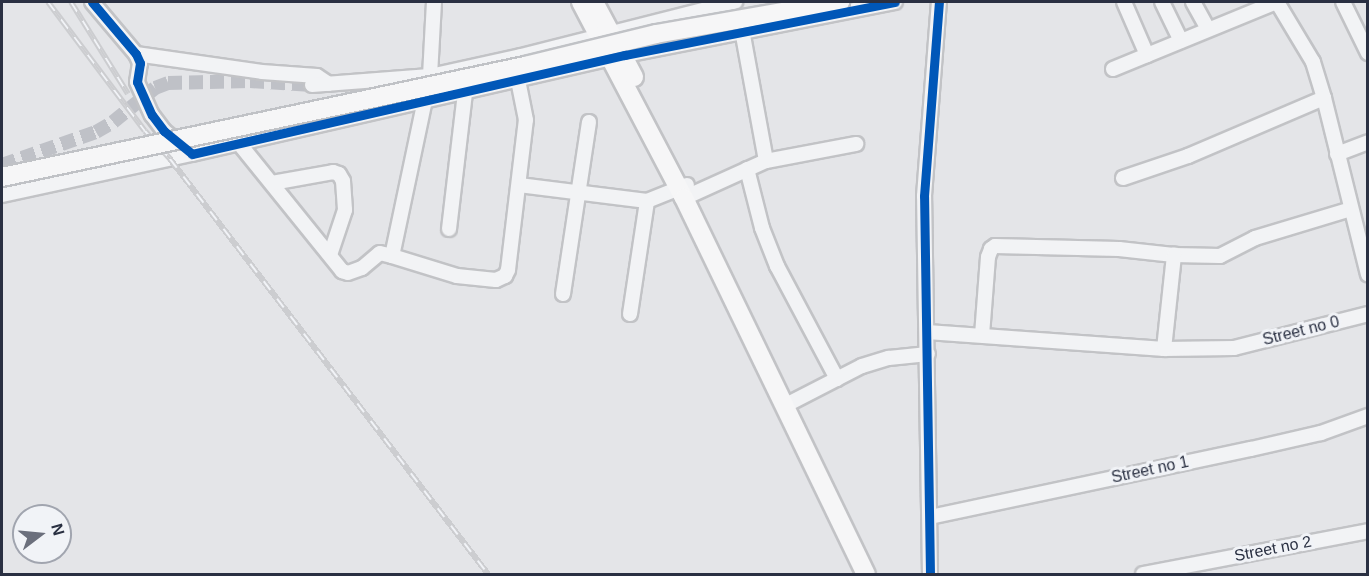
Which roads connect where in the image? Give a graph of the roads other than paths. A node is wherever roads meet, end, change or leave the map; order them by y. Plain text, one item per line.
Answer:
1 (92, 2) edge
2 (434, 2) edge
3 (581, 2) edge
4 (594, 2) edge
5 (735, 2) edge
6 (840, 2) edge
7 (895, 2) edge
8 (939, 2) edge
9 (1124, 2) edge
10 (1162, 2) edge
11 (1193, 2) edge
12 (1277, 2) edge
13 (1343, 2) edge
14 (742, 30) junction
15 (1208, 30) junction
16 (605, 33) junction
17 (1181, 41) junction
18 (1368, 53) edge
19 (136, 54) junction
20 (1147, 55) junction
21 (618, 56) junction
22 (1113, 69) dead end
23 (430, 76) junction
24 (518, 80) junction
25 (329, 84) junction
26 (312, 85) tunnel mouth
27 (465, 92) junction
28 (1324, 98) junction
29 (424, 102) junction
30 (590, 122) dead end
31 (238, 142) junction
32 (1368, 142) edge
33 (856, 144) dead end
34 (192, 154) junction
35 (1337, 154) junction
36 (766, 161) junction
37 (747, 169) junction
38 (2, 177) edge
39 (1123, 178) dead end
40 (272, 183) junction
41 (519, 185) junction
42 (686, 191) junction
43 (580, 194) junction
44 (2, 195) edge
45 (647, 201) junction
46 (1351, 208) junction
47 (449, 228) dead end
48 (330, 255) junction
49 (1174, 255) junction
50 (392, 256) junction
51 (1368, 275) edge
52 (563, 294) dead end
53 (630, 314) dead end
54 (1368, 314) edge
55 (927, 332) junction
56 (982, 335) junction
57 (1164, 349) junction
58 (928, 354) junction
59 (837, 379) junction
60 (791, 403) junction
61 (1368, 416) edge
62 (930, 517) junction
63 (1368, 531) edge
64 (866, 574) edge
65 (877, 574) edge
66 (930, 574) edge
67 (1143, 574) edge

1 - 19 street
2 - 23 street
3 - 16 main road
4 - 16 main road
5 - 16 street
6 - 38 main road, bridge
7 - 14 street
8 - 55 street
9 - 20 street
10 - 17 street
11 - 15 street
12 - 15 street
12 - 28 street
13 - 18 street
14 - 21 street
14 - 36 street
15 - 17 street
16 - 21 main road
16 - 23 street
17 - 20 street
19 - 25 street
19 - 34 street
20 - 22 street
21 - 24 street
21 - 42 main road
23 - 25 street
23 - 29 street
24 - 27 street
24 - 41 street
25 - 26 street
27 - 29 street
27 - 47 street
28 - 35 street
28 - 39 street
29 - 31 street
29 - 50 street
30 - 43 street
31 - 34 street
31 - 40 street
32 - 35 street
33 - 36 street
34 - 44 street
35 - 46 street
36 - 37 street
37 - 42 street
37 - 59 street
40 - 48 street
40 - 48 street
41 - 43 street
41 - 50 street
42 - 45 street
42 - 60 main road
43 - 45 street
43 - 52 street
45 - 53 street
46 - 49 street
46 - 51 street
48 - 50 street
49 - 56 street
49 - 57 street
54 - 57 street, Street no 0
55 - 56 street, Street no 0
55 - 58 street
56 - 57 street, Street no 0
58 - 59 street
58 - 62 street
59 - 60 street
60 - 64 main road
60 - 65 main road
61 - 62 street, Street no 1
62 - 66 street
63 - 67 street, Street no 2

